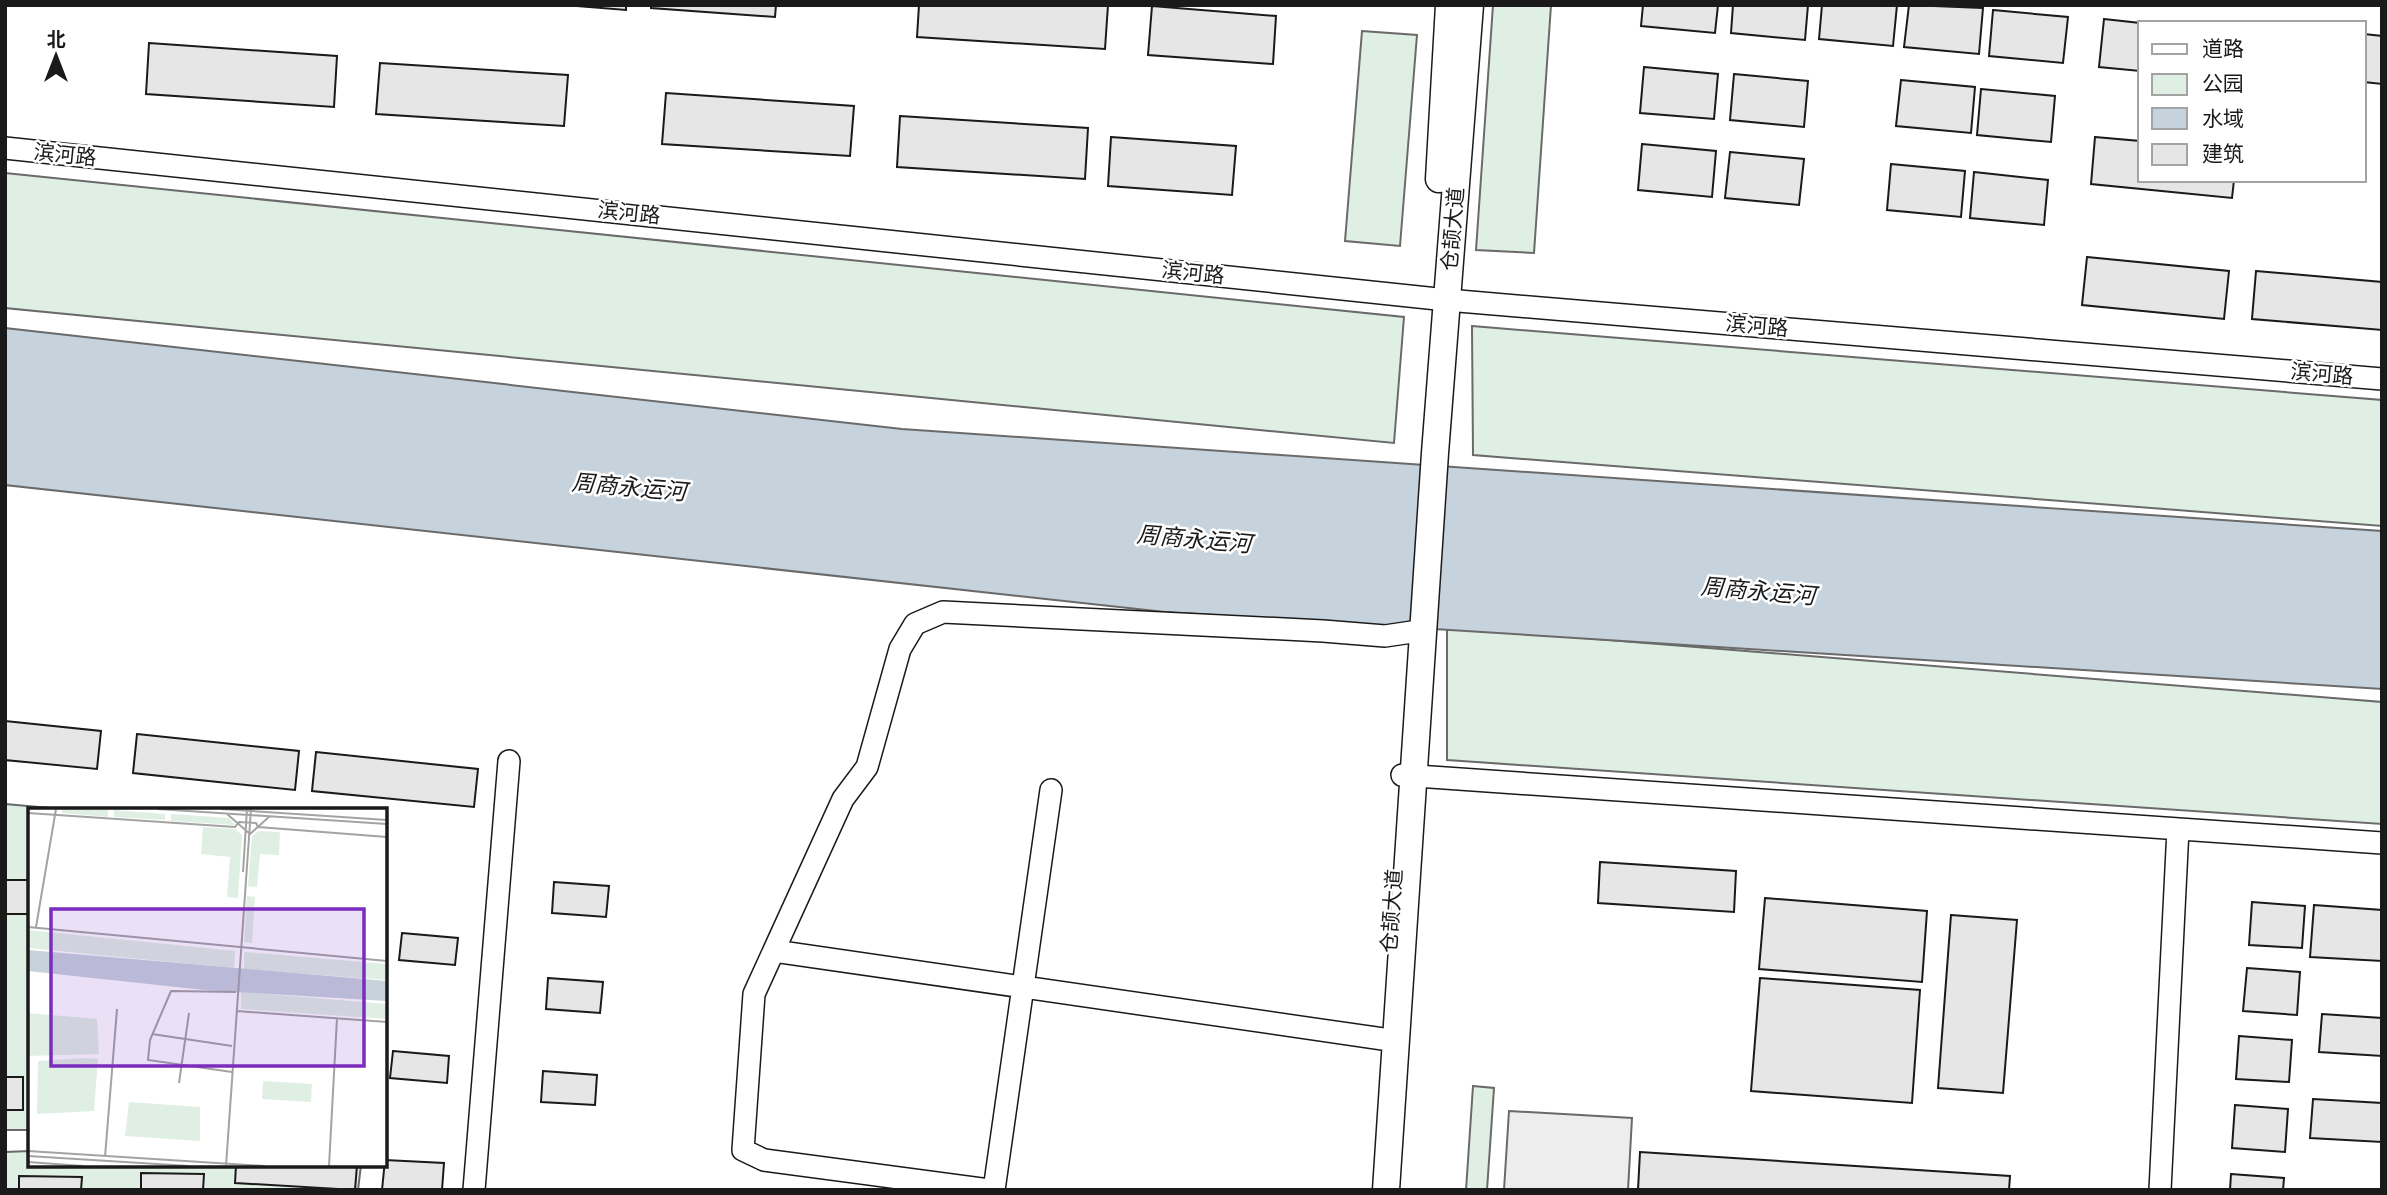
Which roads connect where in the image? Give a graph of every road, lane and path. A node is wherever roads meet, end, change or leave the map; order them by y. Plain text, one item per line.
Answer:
1 (1449, 5) edge
2 (1470, 5) edge
3 (5, 148) edge
4 (1439, 299) junction
5 (2382, 379) edge
6 (1418, 632) junction
7 (509, 761) dead end
8 (1408, 776) junction
9 (1051, 790) dead end
10 (2178, 829) junction
11 (2382, 843) edge
12 (774, 951) junction
13 (1023, 987) junction
14 (1383, 1039) junction
15 (474, 1190) edge
16 (992, 1190) edge
17 (1372, 1190) edge
18 (1386, 1190) edge
19 (2160, 1190) edge

1 - 4 main road, 仓颉大道
2 - 4 main road, 仓颉大道
3 - 4 street, 滨河路
4 - 5 street, 滨河路
4 - 6 main road, 仓颉大道
6 - 8 main road, 仓颉大道
6 - 12 street
7 - 15 street
8 - 10 street
8 - 14 main road, 仓颉大道
8 - 18 main road, 仓颉大道
9 - 13 street
10 - 11 street
10 - 19 street
12 - 13 street
12 - 16 street
13 - 14 street
13 - 16 street
14 - 17 main road, 仓颉大道

